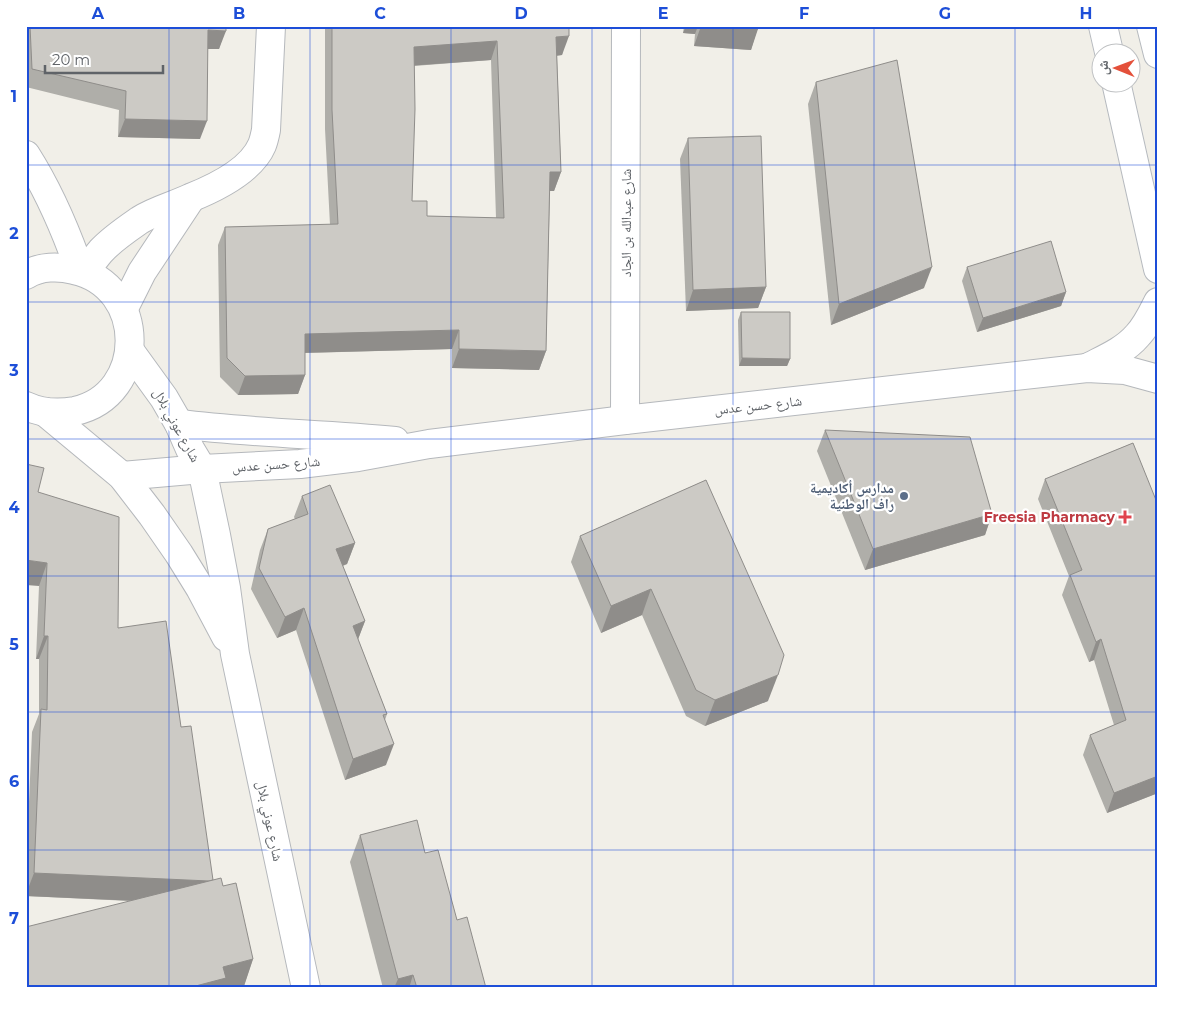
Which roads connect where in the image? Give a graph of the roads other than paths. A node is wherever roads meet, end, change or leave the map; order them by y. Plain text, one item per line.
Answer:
1 (271, 26) edge
2 (626, 26) edge
3 (1103, 26) edge
4 (1151, 26) edge
5 (1107, 42) edge
6 (1158, 54) edge
7 (1118, 92) edge
8 (26, 155) edge
9 (191, 198) junction
10 (1158, 269) edge
11 (82, 272) junction
12 (26, 275) edge
13 (1158, 302) edge
14 (124, 308) junction
15 (130, 351) junction
16 (1086, 368) junction
17 (1158, 379) edge
18 (36, 409) edge
19 (625, 420) junction
20 (179, 424) junction
21 (429, 444) junction
22 (202, 470) junction
23 (122, 476) junction
24 (235, 654) junction
25 (306, 988) edge

1 - 9 street
2 - 19 street, شارع عبدالله بن الجاد
3 - 5 street
4 - 6 street
7 - 10 street
8 - 11 street
9 - 11 street
9 - 14 street
11 - 12 street
11 - 14 street
13 - 16 street, شارع حسن عدس
14 - 15 street
15 - 18 street
15 - 20 street, شارع عوني بلال
16 - 17 street, شارع حسن عدس
16 - 19 street, شارع حسن عدس
18 - 23 street, شارع عوني بلال
19 - 21 street, شارع حسن عدس
20 - 21 street, شارع حسن عدس
20 - 22 street, شارع عوني بلال
21 - 22 street, شارع حسن عدس
22 - 23 street, شارع حسن عدس
22 - 24 street, شارع عوني بلال
23 - 24 street, شارع عوني بلال
24 - 25 street, شارع عوني بلال

